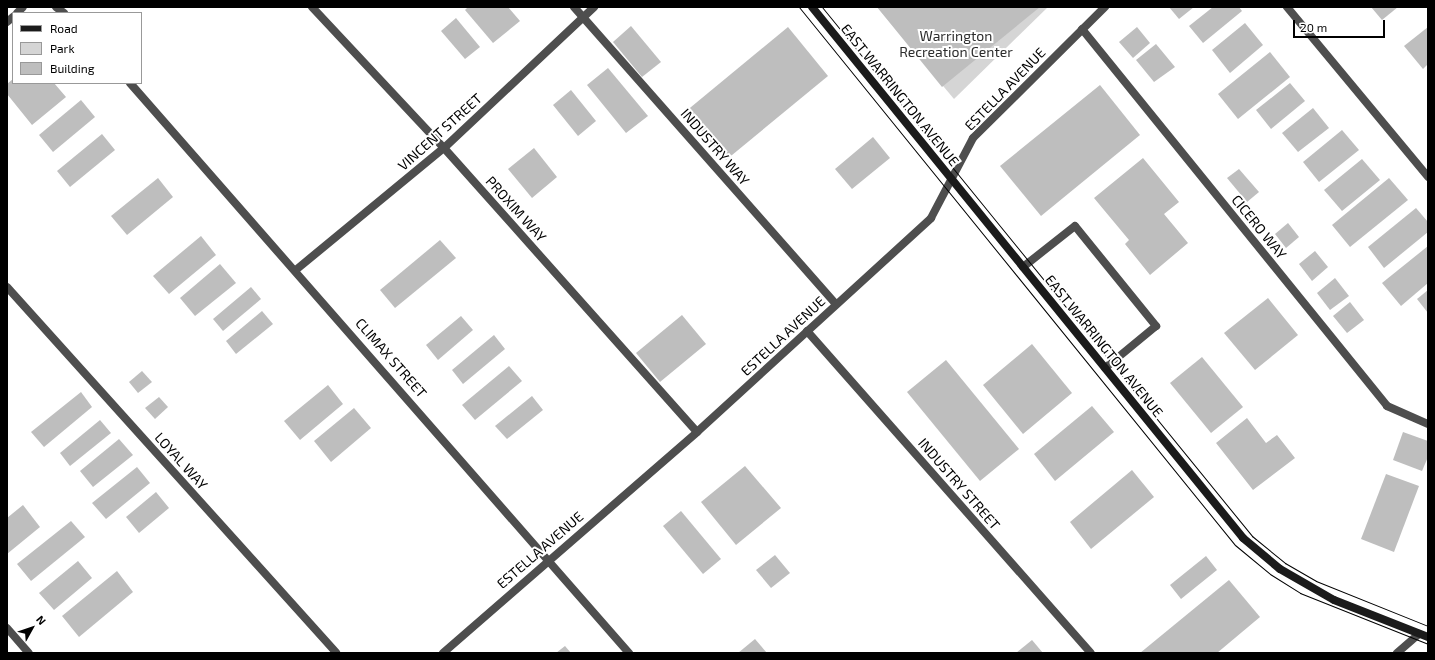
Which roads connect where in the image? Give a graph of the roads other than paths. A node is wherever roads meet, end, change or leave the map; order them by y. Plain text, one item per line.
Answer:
1 (312, 7) edge
2 (574, 7) edge
3 (594, 7) edge
4 (812, 7) edge
5 (1105, 7) edge
6 (1287, 7) edge
7 (583, 16) junction
8 (1082, 29) junction
9 (131, 84) edge
10 (444, 148) junction
11 (1428, 177) edge
12 (952, 179) junction
13 (1023, 267) junction
14 (297, 269) junction
15 (7, 287) edge
16 (836, 304) junction
17 (807, 332) junction
18 (1105, 368) junction
19 (1428, 424) edge
20 (697, 432) junction
21 (548, 560) junction
22 (7, 628) edge
23 (1419, 634) junction
24 (1428, 637) edge
25 (29, 653) edge
26 (336, 653) edge
27 (443, 653) edge
28 (629, 653) edge
29 (1091, 653) edge
30 (1397, 653) edge

1 - 10 street, PROXIM WAY
2 - 7 street, INDUSTRY WAY
3 - 7 street, VINCENT STREET
4 - 12 main road, EAST WARRINGTON AVENUE
5 - 8 street, ESTELLA AVENUE
6 - 11 street
7 - 10 street, VINCENT STREET
7 - 16 street, INDUSTRY WAY
8 - 12 street, ESTELLA AVENUE
8 - 19 street, CICERO WAY
9 - 14 street, CLIMAX STREET
10 - 14 street, VINCENT STREET
10 - 20 street, PROXIM WAY
12 - 13 main road, EAST WARRINGTON AVENUE
12 - 16 street, ESTELLA AVENUE
13 - 18 main road, EAST WARRINGTON AVENUE
13 - 18 street
14 - 21 street, CLIMAX STREET
15 - 26 street, LOYAL WAY
16 - 17 street, ESTELLA AVENUE
17 - 20 street, ESTELLA AVENUE
17 - 29 street, INDUSTRY STREET
18 - 23 main road, EAST WARRINGTON AVENUE
20 - 21 street, ESTELLA AVENUE
21 - 27 street, ESTELLA AVENUE
21 - 28 street, CLIMAX STREET
22 - 25 street
23 - 24 main road, EAST WARRINGTON AVENUE
23 - 30 street

